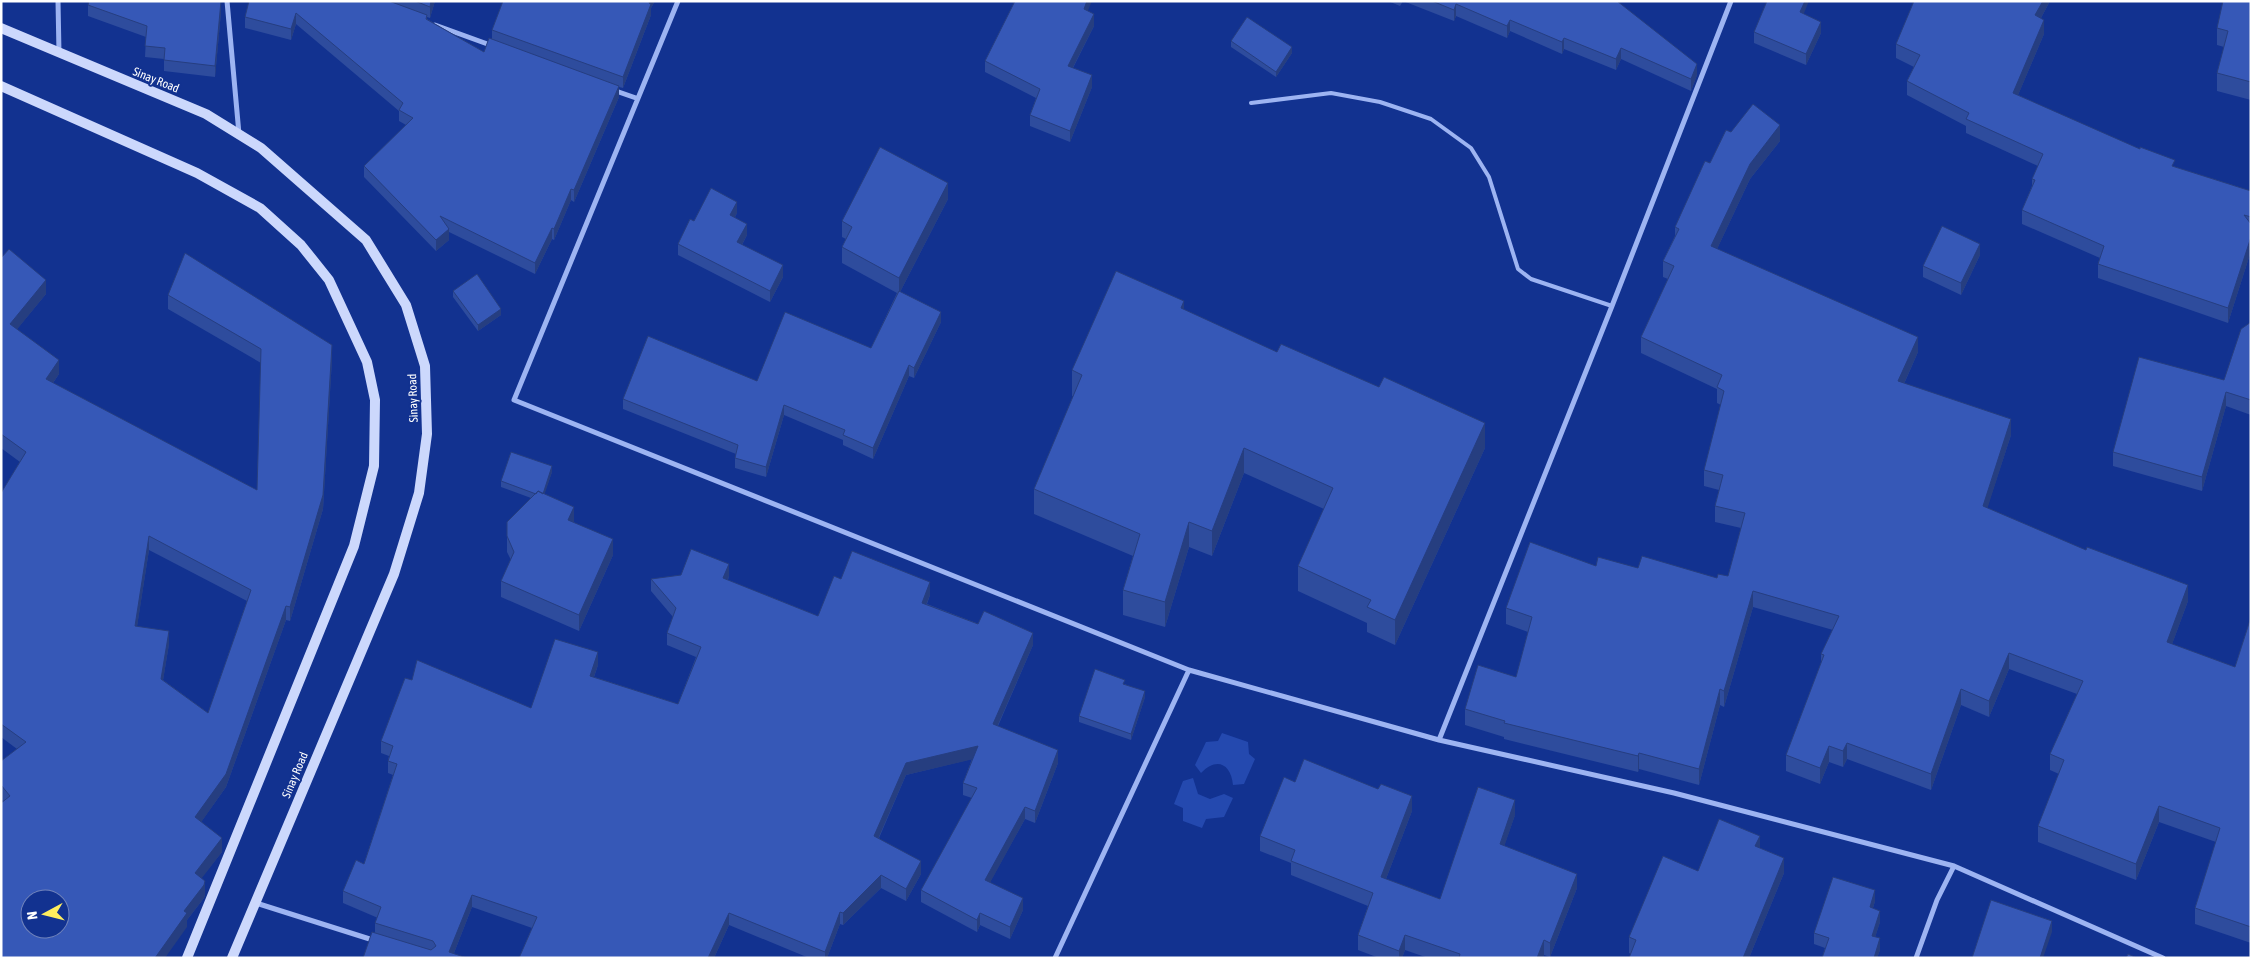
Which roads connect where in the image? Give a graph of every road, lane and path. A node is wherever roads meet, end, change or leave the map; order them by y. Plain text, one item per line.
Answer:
1 (58, 1) edge
2 (227, 1) edge
3 (678, 1) edge
4 (1731, 1) edge
5 (426, 21) edge
6 (1, 28) edge
7 (499, 48) edge
8 (59, 53) junction
9 (1, 86) edge
10 (609, 88) edge
11 (636, 98) junction
12 (1251, 103) dead end
13 (240, 134) junction
14 (1612, 306) junction
15 (1189, 670) junction
16 (1439, 740) junction
17 (1954, 866) junction
18 (255, 903) junction
19 (385, 943) edge
20 (186, 958) edge
21 (232, 958) edge
22 (1055, 958) edge
23 (1916, 958) edge
24 (2163, 958) edge

1 - 8 street
2 - 13 street
3 - 11 street
4 - 14 street
5 - 7 street
6 - 8 main road, Sinay Road
8 - 13 main road, Sinay Road
9 - 20 main road
10 - 11 street
11 - 15 street
12 - 14 lane
13 - 18 main road, Sinay Road
14 - 16 street
15 - 16 street
15 - 22 street
16 - 17 street
17 - 23 street
17 - 24 street
18 - 19 street
18 - 21 main road, Sinay Road

